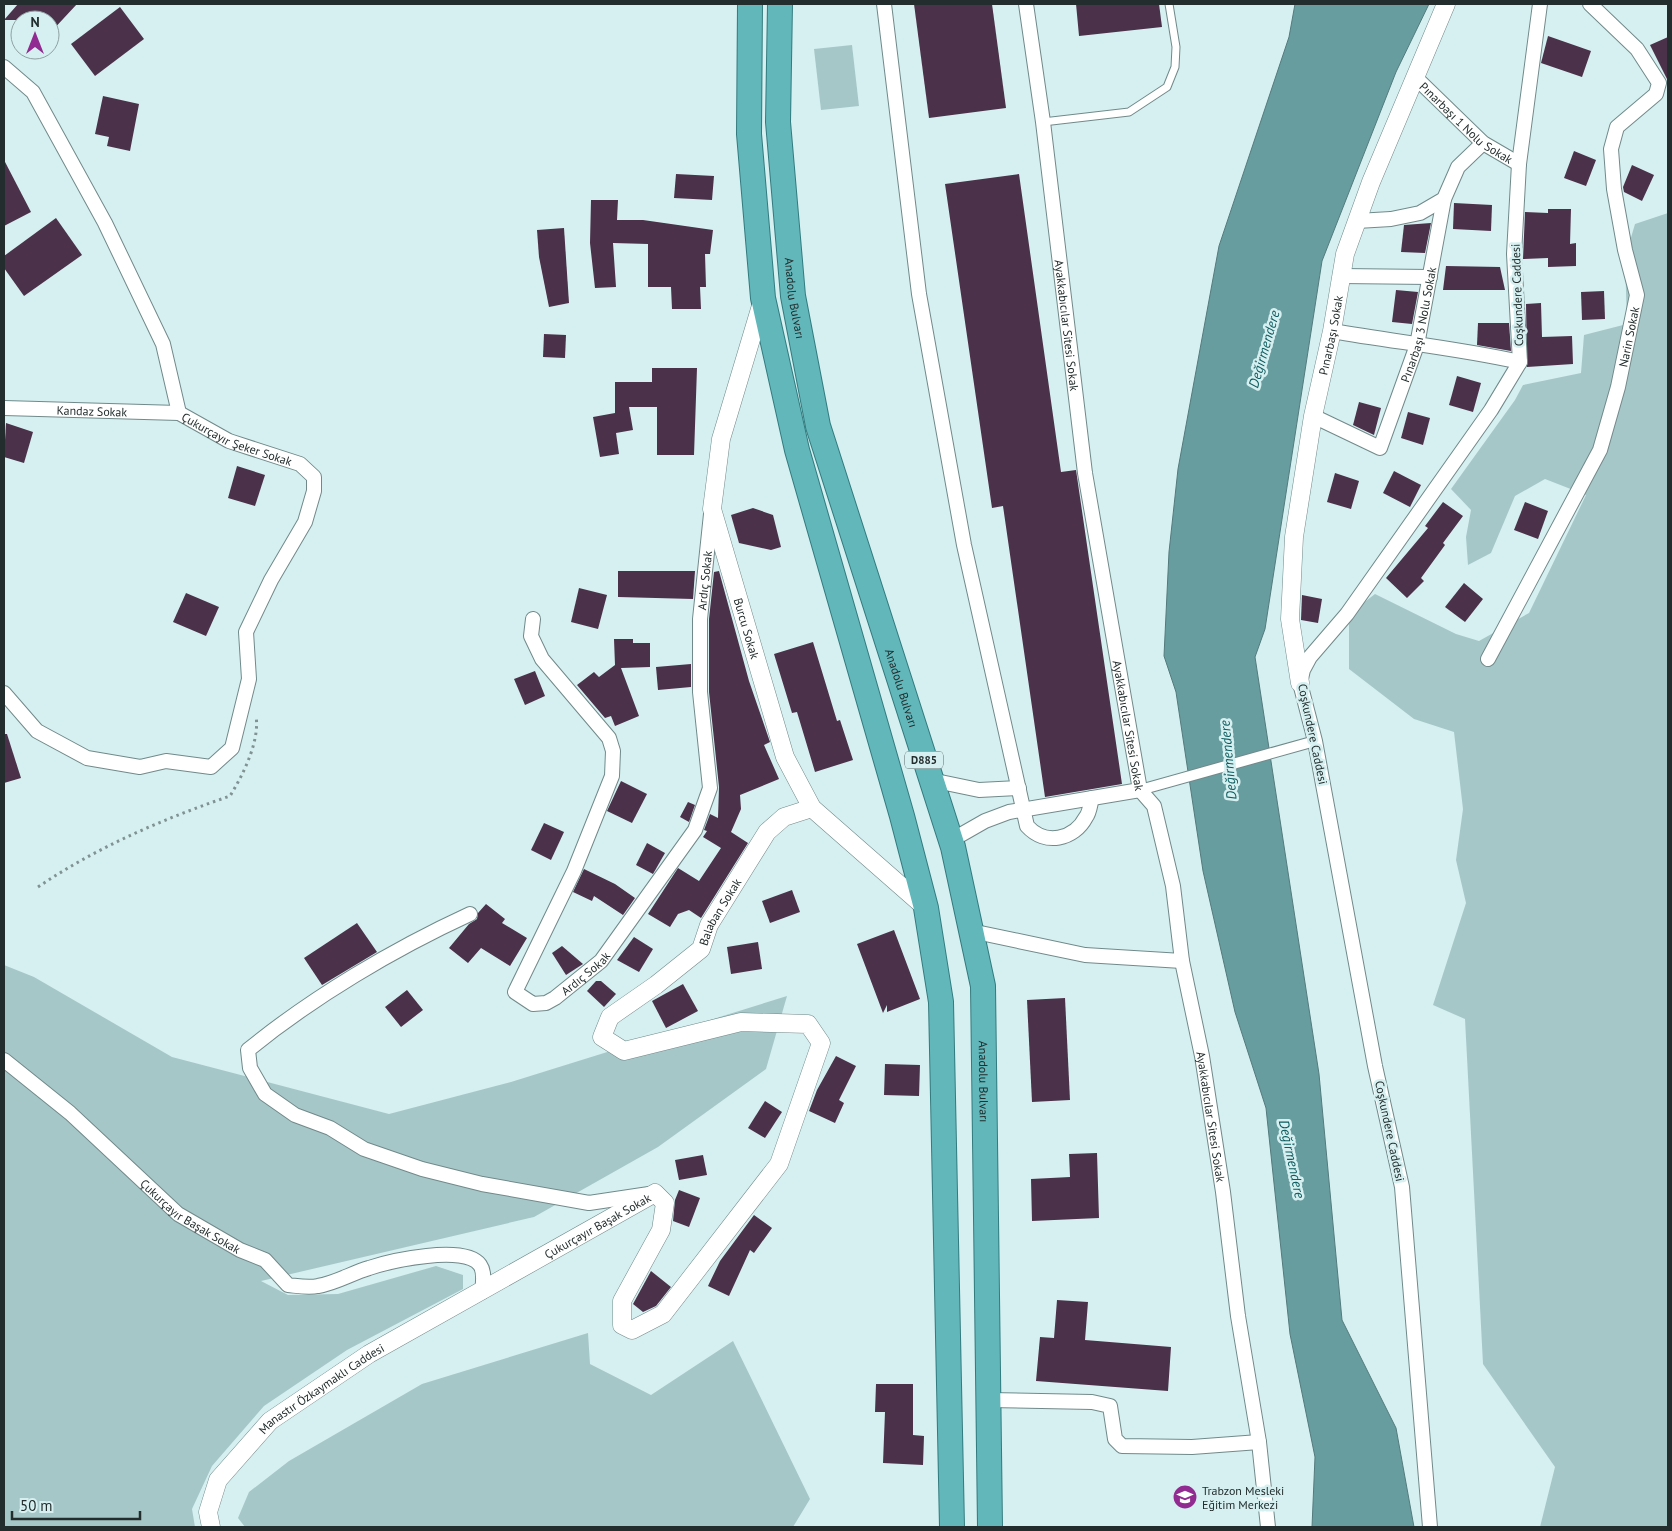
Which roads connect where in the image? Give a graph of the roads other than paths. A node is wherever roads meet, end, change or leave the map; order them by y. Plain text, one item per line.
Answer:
1 (750, 4) edge
2 (780, 4) edge
3 (884, 4) edge
4 (1026, 4) edge
5 (1170, 4) edge
6 (1446, 4) edge
7 (1540, 4) edge
8 (1590, 4) edge
9 (4, 67) edge
10 (1415, 77) junction
11 (1043, 122) junction
12 (1483, 143) junction
13 (1519, 164) junction
14 (1444, 199) junction
15 (1357, 220) junction
16 (1341, 276) junction
17 (1430, 278) junction
18 (763, 298) junction
19 (1332, 331) junction
20 (1417, 346) junction
21 (1520, 362) junction
22 (4, 408) edge
23 (179, 414) junction
24 (1313, 416) junction
25 (712, 509) junction
26 (533, 618) dead end
27 (1488, 659) dead end
28 (1300, 683) junction
29 (4, 694) edge
30 (1309, 742) junction
31 (931, 780) junction
32 (1019, 788) junction
33 (1140, 790) junction
34 (1092, 798) junction
35 (812, 808) junction
36 (1024, 810) junction
37 (950, 841) junction
38 (926, 908) junction
39 (470, 914) dead end
40 (971, 931) junction
41 (1182, 961) junction
42 (602, 1037) joint
43 (4, 1060) edge
44 (655, 1193) junction
45 (482, 1292) junction
46 (988, 1400) junction
47 (1259, 1442) junction
48 (211, 1527) edge
49 (952, 1527) edge
50 (990, 1527) edge
51 (1268, 1527) edge
52 (1430, 1527) edge

1 - 18 highway, D885
2 - 31 highway, Anadolu Bulvarı / D885
3 - 32 street
4 - 11 street, Ayakkabıcılar Sitesi Sokak
5 - 11 lane
6 - 10 street, Pınarbaşı Sokak
7 - 13 street, Coşkundere Caddesi
8 - 27 street, Narin Sokak
9 - 23 street, Çukurçayır Şeker Sokak
10 - 12 street, Pınarbaşı 1 Nolu Sokak
10 - 15 street, Pınarbaşı Sokak
11 - 33 street, Ayakkabıcılar Sitesi Sokak
12 - 13 street, Pınarbaşı 1 Nolu Sokak
12 - 14 street, Pınarbaşı 3 Nolu Sokak
13 - 21 street, Coşkundere Caddesi
14 - 15 street
14 - 17 street, Pınarbaşı 3 Nolu Sokak
15 - 16 street, Pınarbaşı Sokak
16 - 17 street
16 - 19 street, Pınarbaşı Sokak
17 - 20 street, Pınarbaşı 3 Nolu Sokak
18 - 25 street, Burcu Sokak
18 - 38 highway, D885
19 - 20 street
19 - 24 street, Pınarbaşı Sokak
20 - 21 street
20 - 24 street, Pınarbaşı 3 Nolu Sokak
21 - 28 street, Coşkundere Caddesi
22 - 23 street, Kandaz Sokak
23 - 29 street, Çukurçayır Şeker Sokak
24 - 28 street, Pınarbaşı Sokak
25 - 26 street, Ardıç Sokak
25 - 35 street, Burcu Sokak
28 - 30 street, Coşkundere Caddesi
30 - 33 street
30 - 52 street, Coşkundere Caddesi
31 - 32 street
31 - 37 highway, Anadolu Bulvarı / D885
32 - 36 street
33 - 34 street
33 - 41 street, Ayakkabıcılar Sitesi Sokak
34 - 36 street
34 - 36 street
35 - 38 street, Burcu Sokak
35 - 42 street, Balaban Sokak
36 - 37 street
37 - 40 highway, Anadolu Bulvarı / D885
38 - 49 highway, D885
39 - 44 street
40 - 41 street
40 - 46 highway, Anadolu Bulvarı / D885
41 - 47 street, Ayakkabıcılar Sitesi Sokak
42 - 44 street, Çukurçayır Başak Sokak
43 - 45 street, Çukurçayır Başak Sokak
44 - 45 street, Çukurçayır Başak Sokak
45 - 48 street, Manastır Özkaymaklı Caddesi
46 - 47 street
46 - 50 highway, Anadolu Bulvarı / D885
47 - 51 street, Ayakkabıcılar Sitesi Sokak

